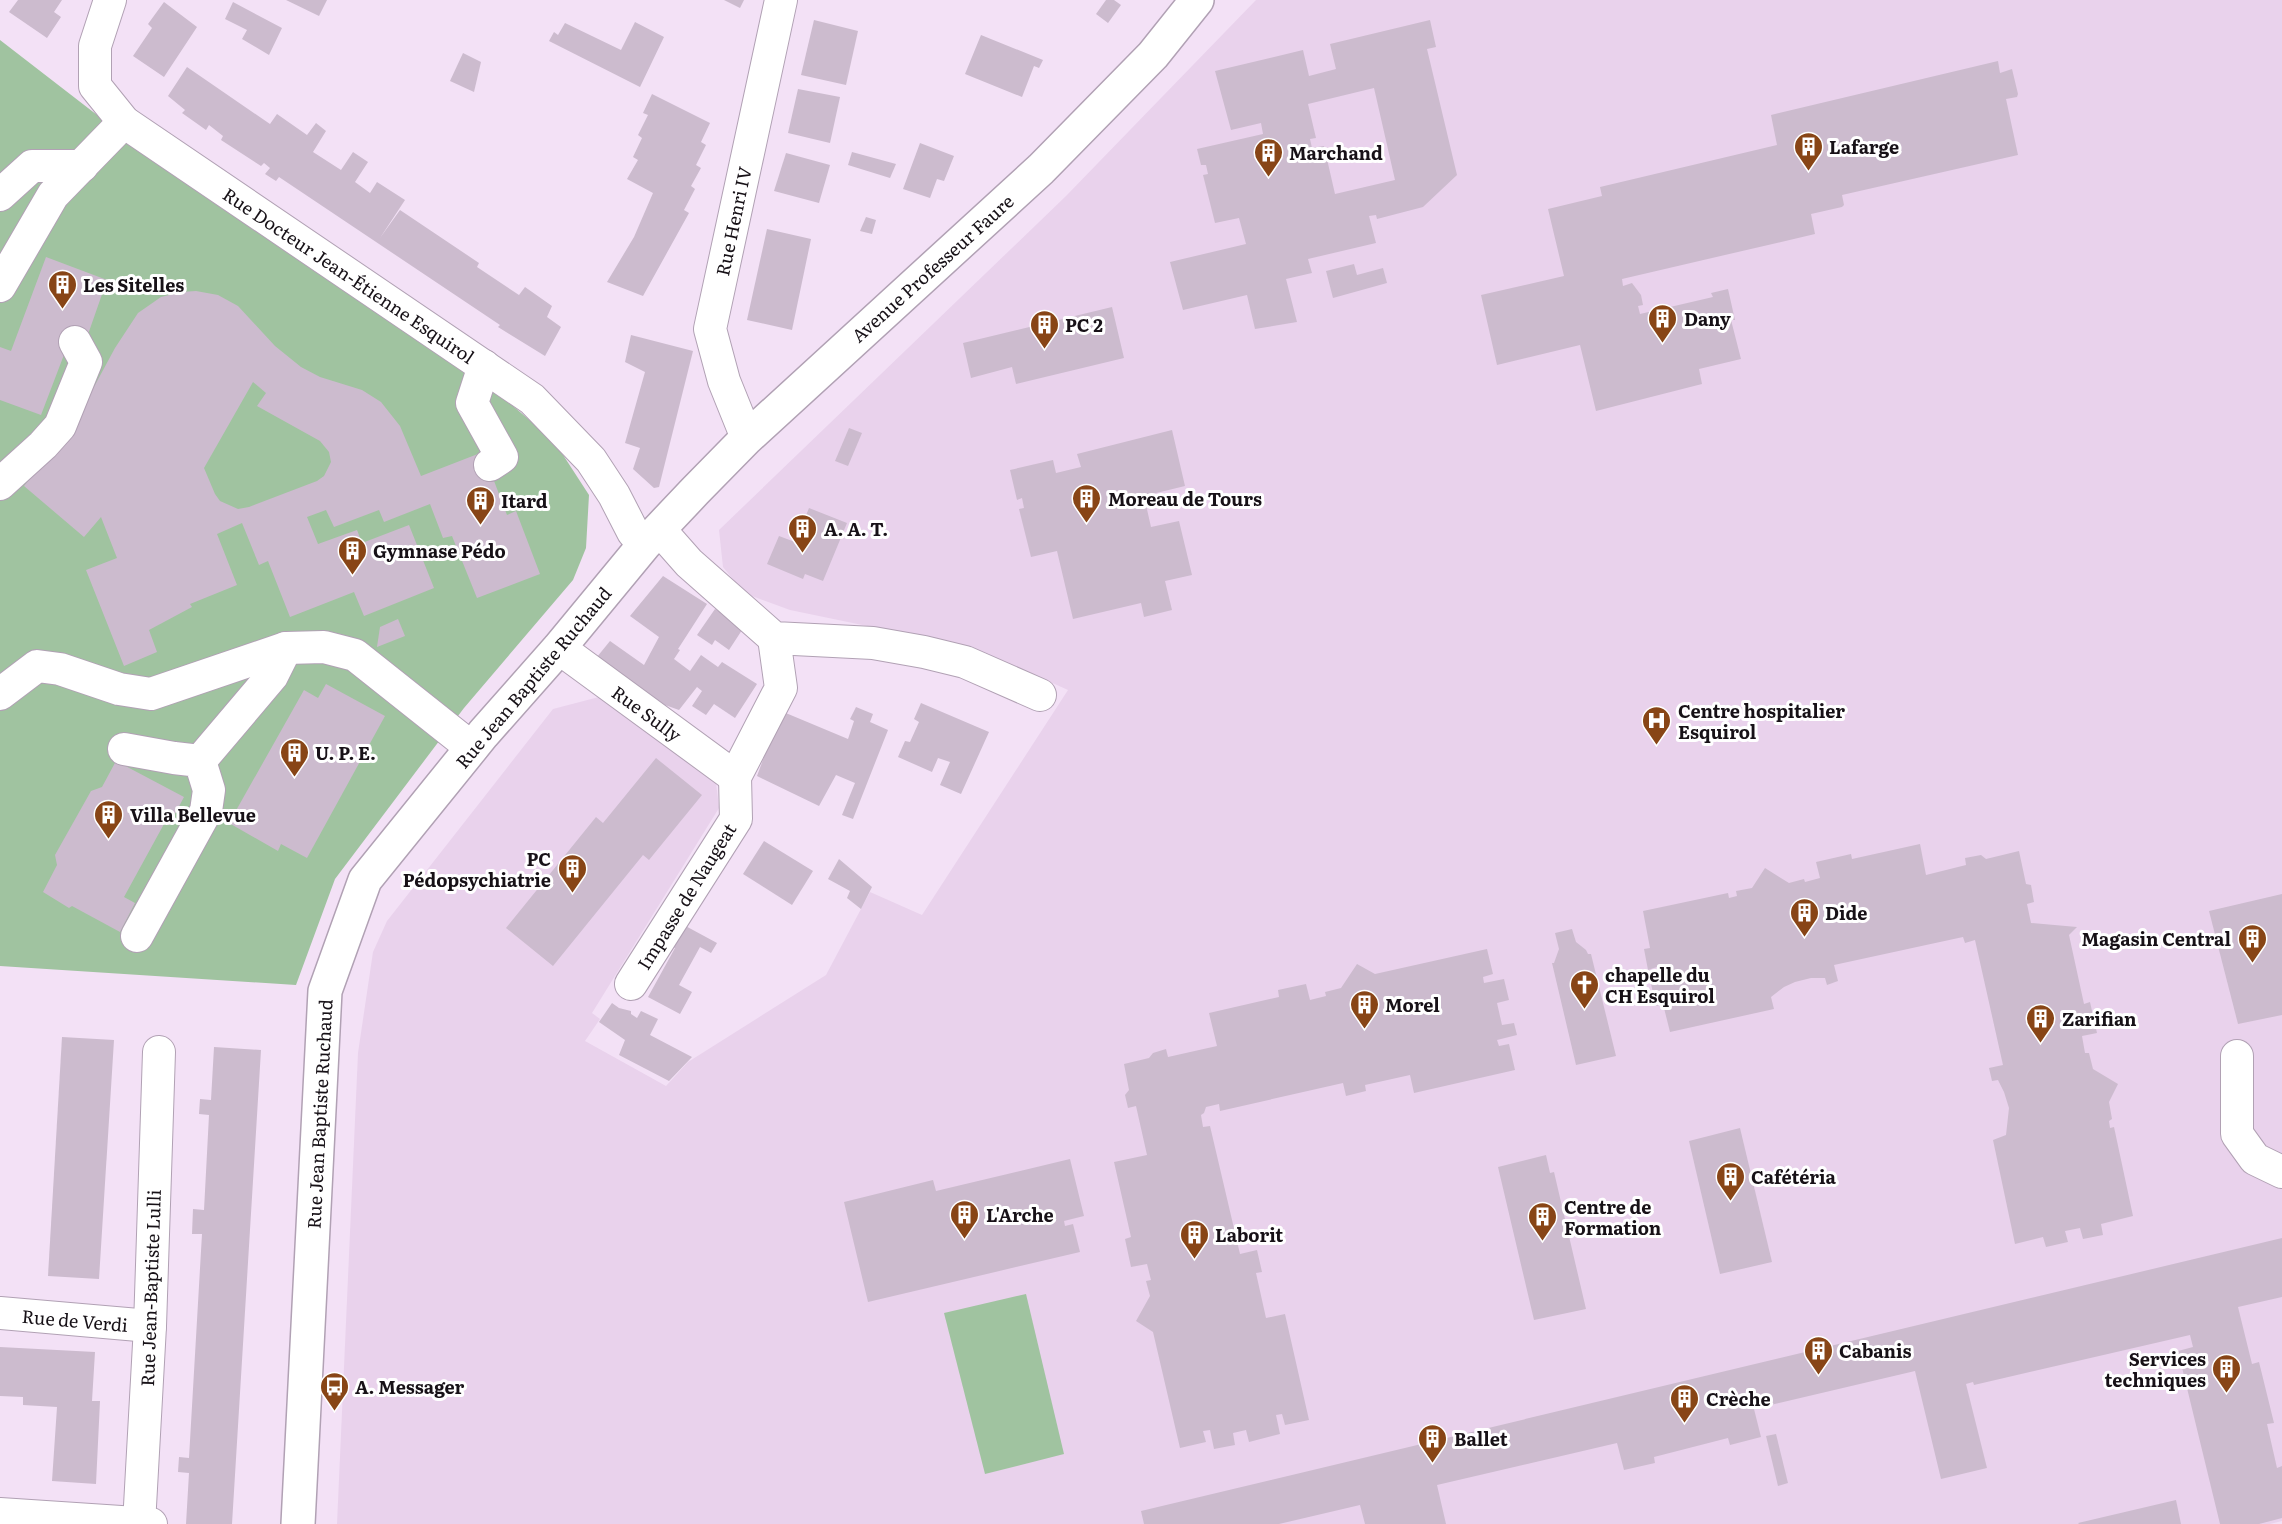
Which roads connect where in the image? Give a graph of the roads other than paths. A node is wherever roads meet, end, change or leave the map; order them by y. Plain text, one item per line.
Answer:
1 (110, 0) edge
2 (781, 0) edge
3 (1197, 0) edge
4 (124, 122) junction
5 (82, 166) junction
6 (0, 195) edge
7 (0, 286) edge
8 (75, 342) dead end
9 (484, 366) junction
10 (747, 438) junction
11 (490, 465) dead end
12 (0, 484) edge
13 (652, 537) junction
14 (774, 638) junction
15 (286, 648) junction
16 (559, 648) junction
17 (0, 694) edge
18 (1040, 695) dead end
19 (472, 747) junction
20 (124, 749) dead end
21 (200, 760) junction
22 (735, 777) junction
23 (137, 936) dead end
24 (631, 984) dead end
25 (159, 1052) dead end
26 (2237, 1056) dead end
27 (2282, 1172) edge
28 (0, 1313) edge
29 (150, 1326) junction
30 (0, 1514) edge
31 (139, 1524) edge
32 (151, 1524) edge
33 (298, 1524) edge

1 - 4 street, Rue Docteur Jean-Étienne Esquirol
2 - 10 street, Rue Henri IV
3 - 10 main road, Avenue Professeur Faure
4 - 5 street
4 - 9 street, Rue Docteur Jean-Étienne Esquirol
5 - 6 street
5 - 7 street
8 - 12 street
9 - 11 street
9 - 13 street, Rue Docteur Jean-Étienne Esquirol
10 - 13 main road, Avenue Professeur Faure
13 - 14 street, Rue Docteur Jean-Étienne Esquirol
13 - 16 main road, Rue Jean Baptiste Ruchaud
14 - 18 street
14 - 22 street, Impasse de Naugeat
15 - 17 street
15 - 19 street
15 - 21 street
16 - 19 main road, Rue Jean Baptiste Ruchaud
16 - 22 street, Rue Sully
19 - 33 main road, Rue Jean Baptiste Ruchaud
20 - 21 street
21 - 23 street
22 - 24 street, Impasse de Naugeat
25 - 29 street, Rue Jean-Baptiste Lulli
26 - 27 street
28 - 29 street, Rue de Verdi
29 - 31 street, Rue Jean-Baptiste Lulli
30 - 31 street
31 - 32 street

